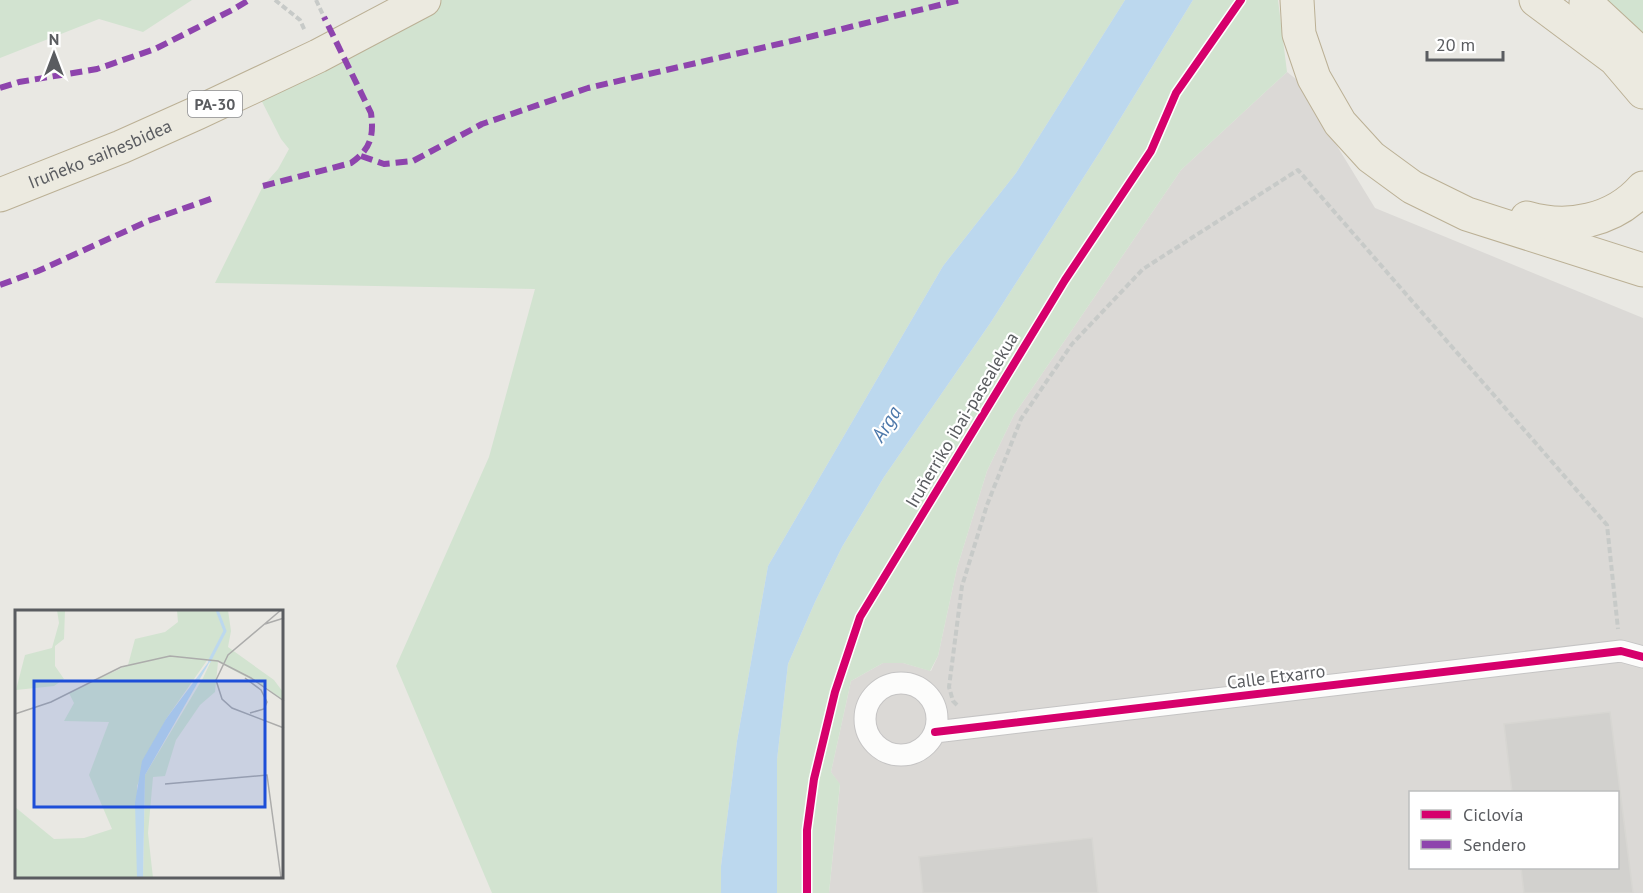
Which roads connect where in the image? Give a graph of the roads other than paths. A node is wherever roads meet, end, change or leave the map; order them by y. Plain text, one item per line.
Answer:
1 (424, 0) edge
2 (1297, 0) edge
3 (1310, 0) edge
4 (1536, 0) edge
5 (1584, 2) edge
6 (1643, 36) edge
7 (1643, 56) edge
8 (1643, 92) edge
9 (1643, 188) edge
10 (0, 195) edge
11 (1643, 270) edge
12 (1643, 657) edge
13 (935, 732) dead end

1 - 10 highway, Iruñeko saihesbidea / PA-30
2 - 11 highway
3 - 9 highway
4 - 8 highway
5 - 6 highway
5 - 7 highway
12 - 13 street, Calle Etxarro

